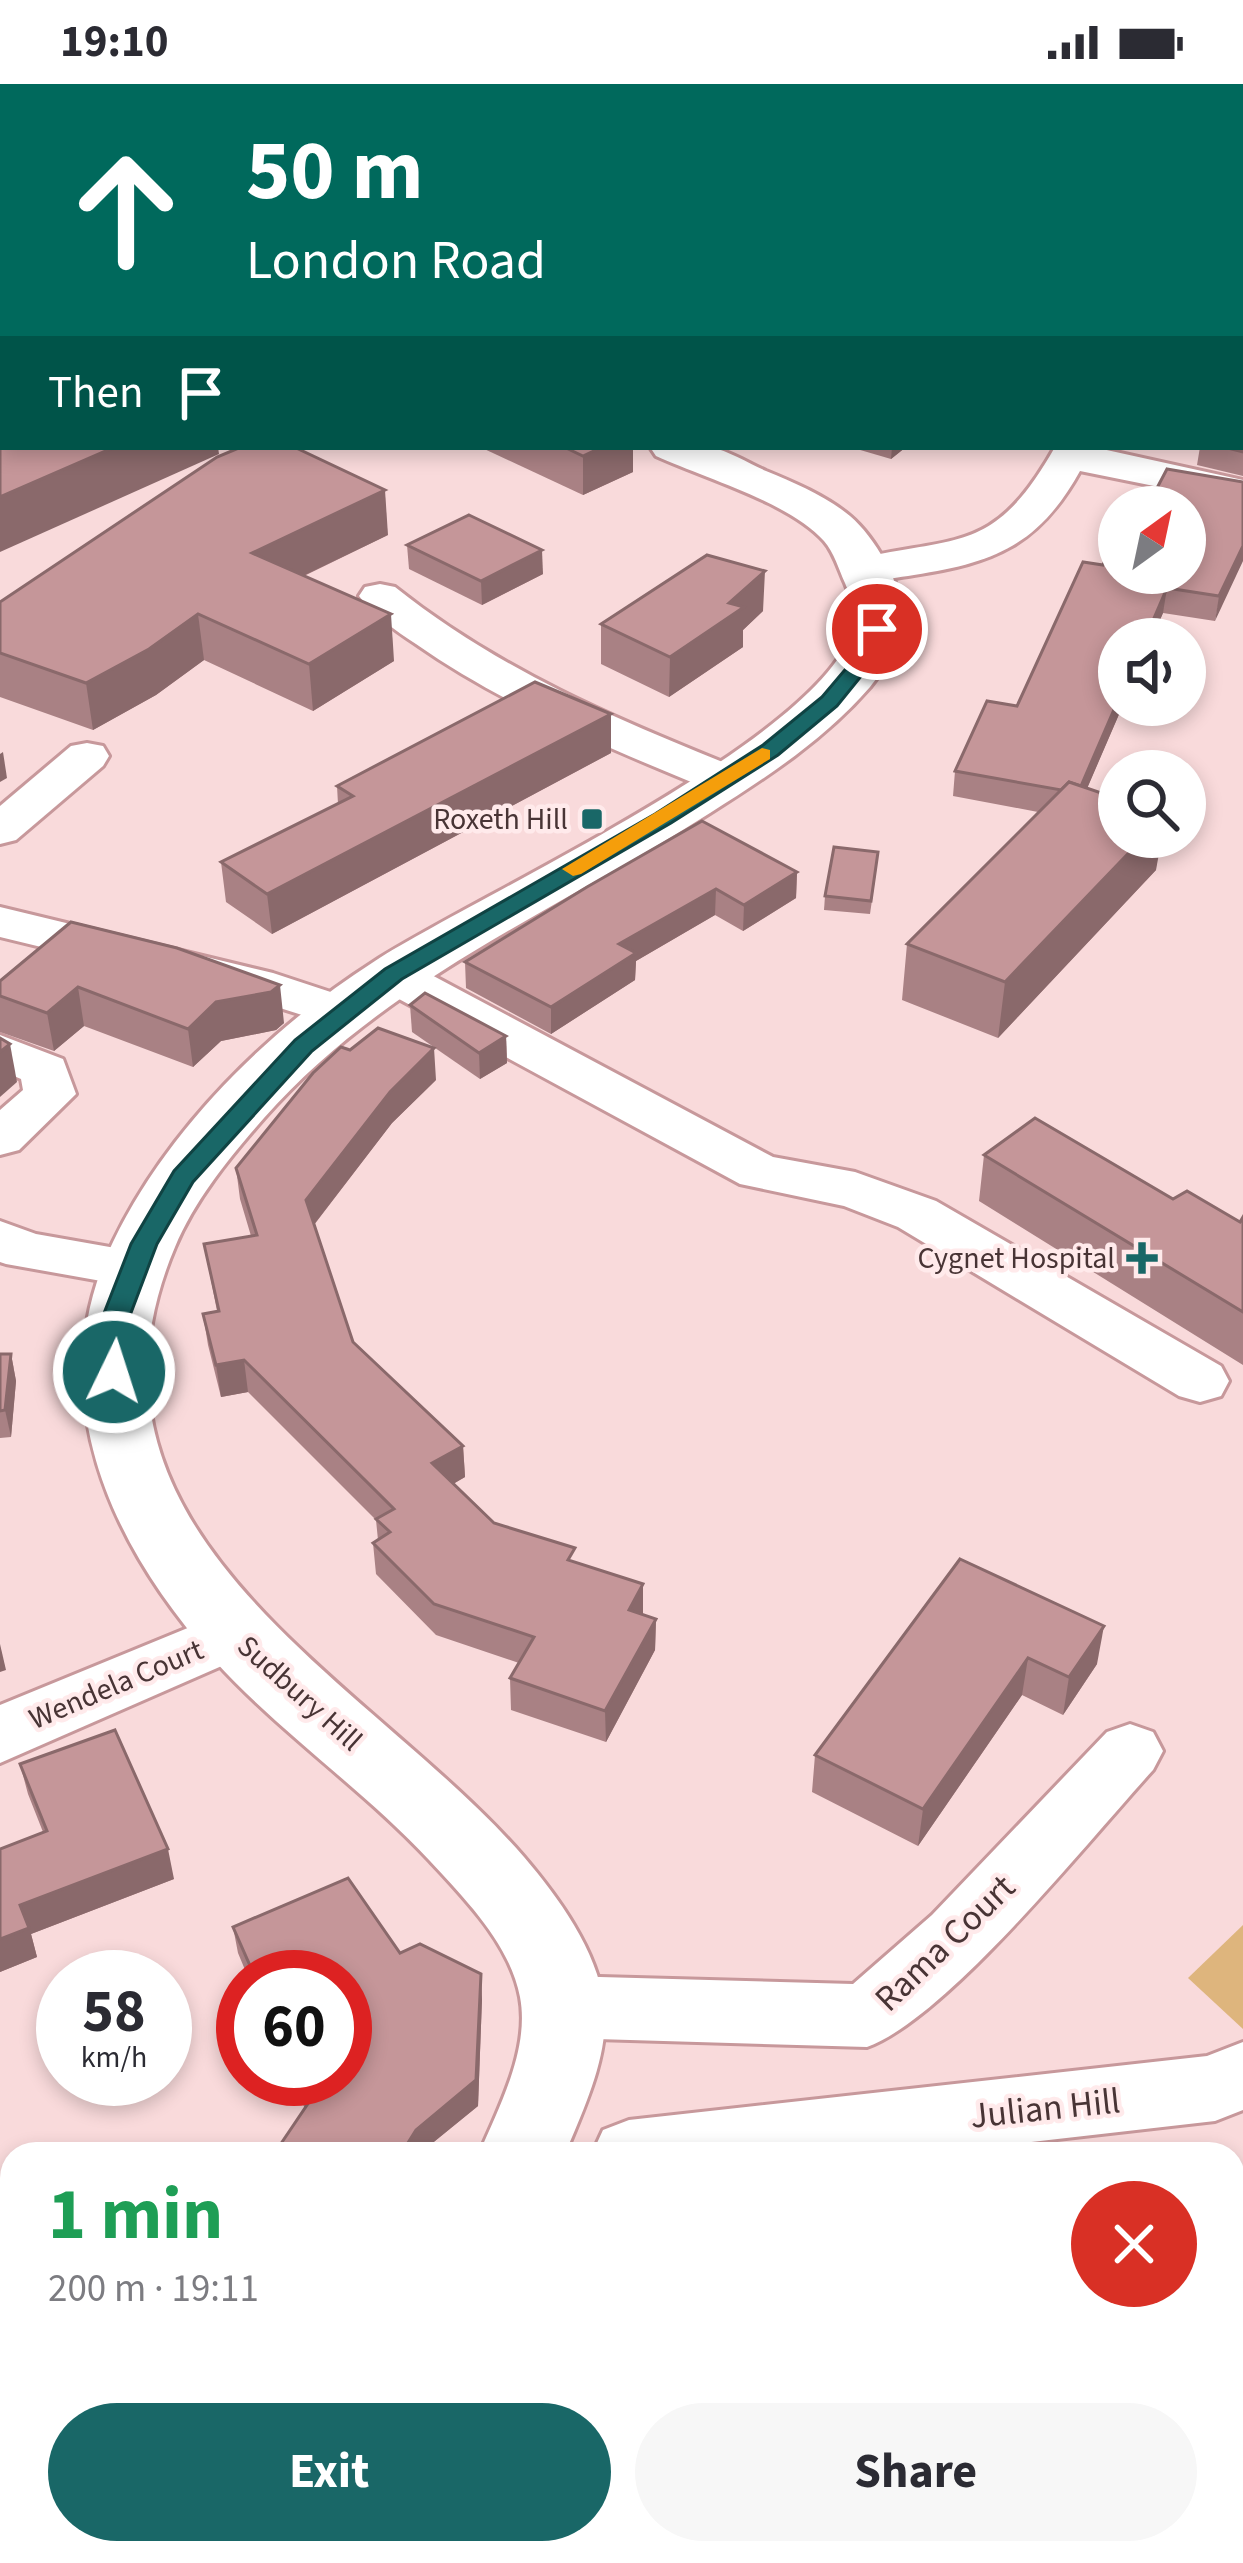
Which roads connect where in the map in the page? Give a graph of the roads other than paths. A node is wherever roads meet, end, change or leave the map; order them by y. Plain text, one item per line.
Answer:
1 (678, 450) edge
2 (1071, 452) edge
3 (1243, 491) edge
4 (862, 570) junction
5 (380, 596) dead end
6 (87, 756) dead end
7 (724, 779) junction
8 (0, 830) edge
9 (0, 922) edge
10 (393, 974) junction
11 (344, 1013) junction
12 (0, 1051) edge
13 (0, 1138) edge
14 (9, 1248) edge
15 (135, 1268) junction
16 (1199, 1381) dead end
17 (234, 1634) junction
18 (0, 1737) edge
19 (1130, 1751) dead end
20 (563, 2007) junction
21 (1243, 2074) edge
22 (527, 2142) edge
23 (736, 2142) edge

1 - 4 main road
2 - 3 street
2 - 4 street
4 - 7 main road, Sudbury Hill
5 - 7 street
6 - 8 street
7 - 10 main road, Sudbury Hill
9 - 11 street
10 - 11 main road, Sudbury Hill
10 - 16 street
11 - 15 main road, Sudbury Hill
12 - 13 street
14 - 15 street
15 - 17 main road, Sudbury Hill
17 - 18 street, Wendela Court
17 - 20 main road, Sudbury Hill
19 - 20 street, Rama Court
20 - 22 main road, Sudbury Hill
21 - 23 street, Julian Hill

